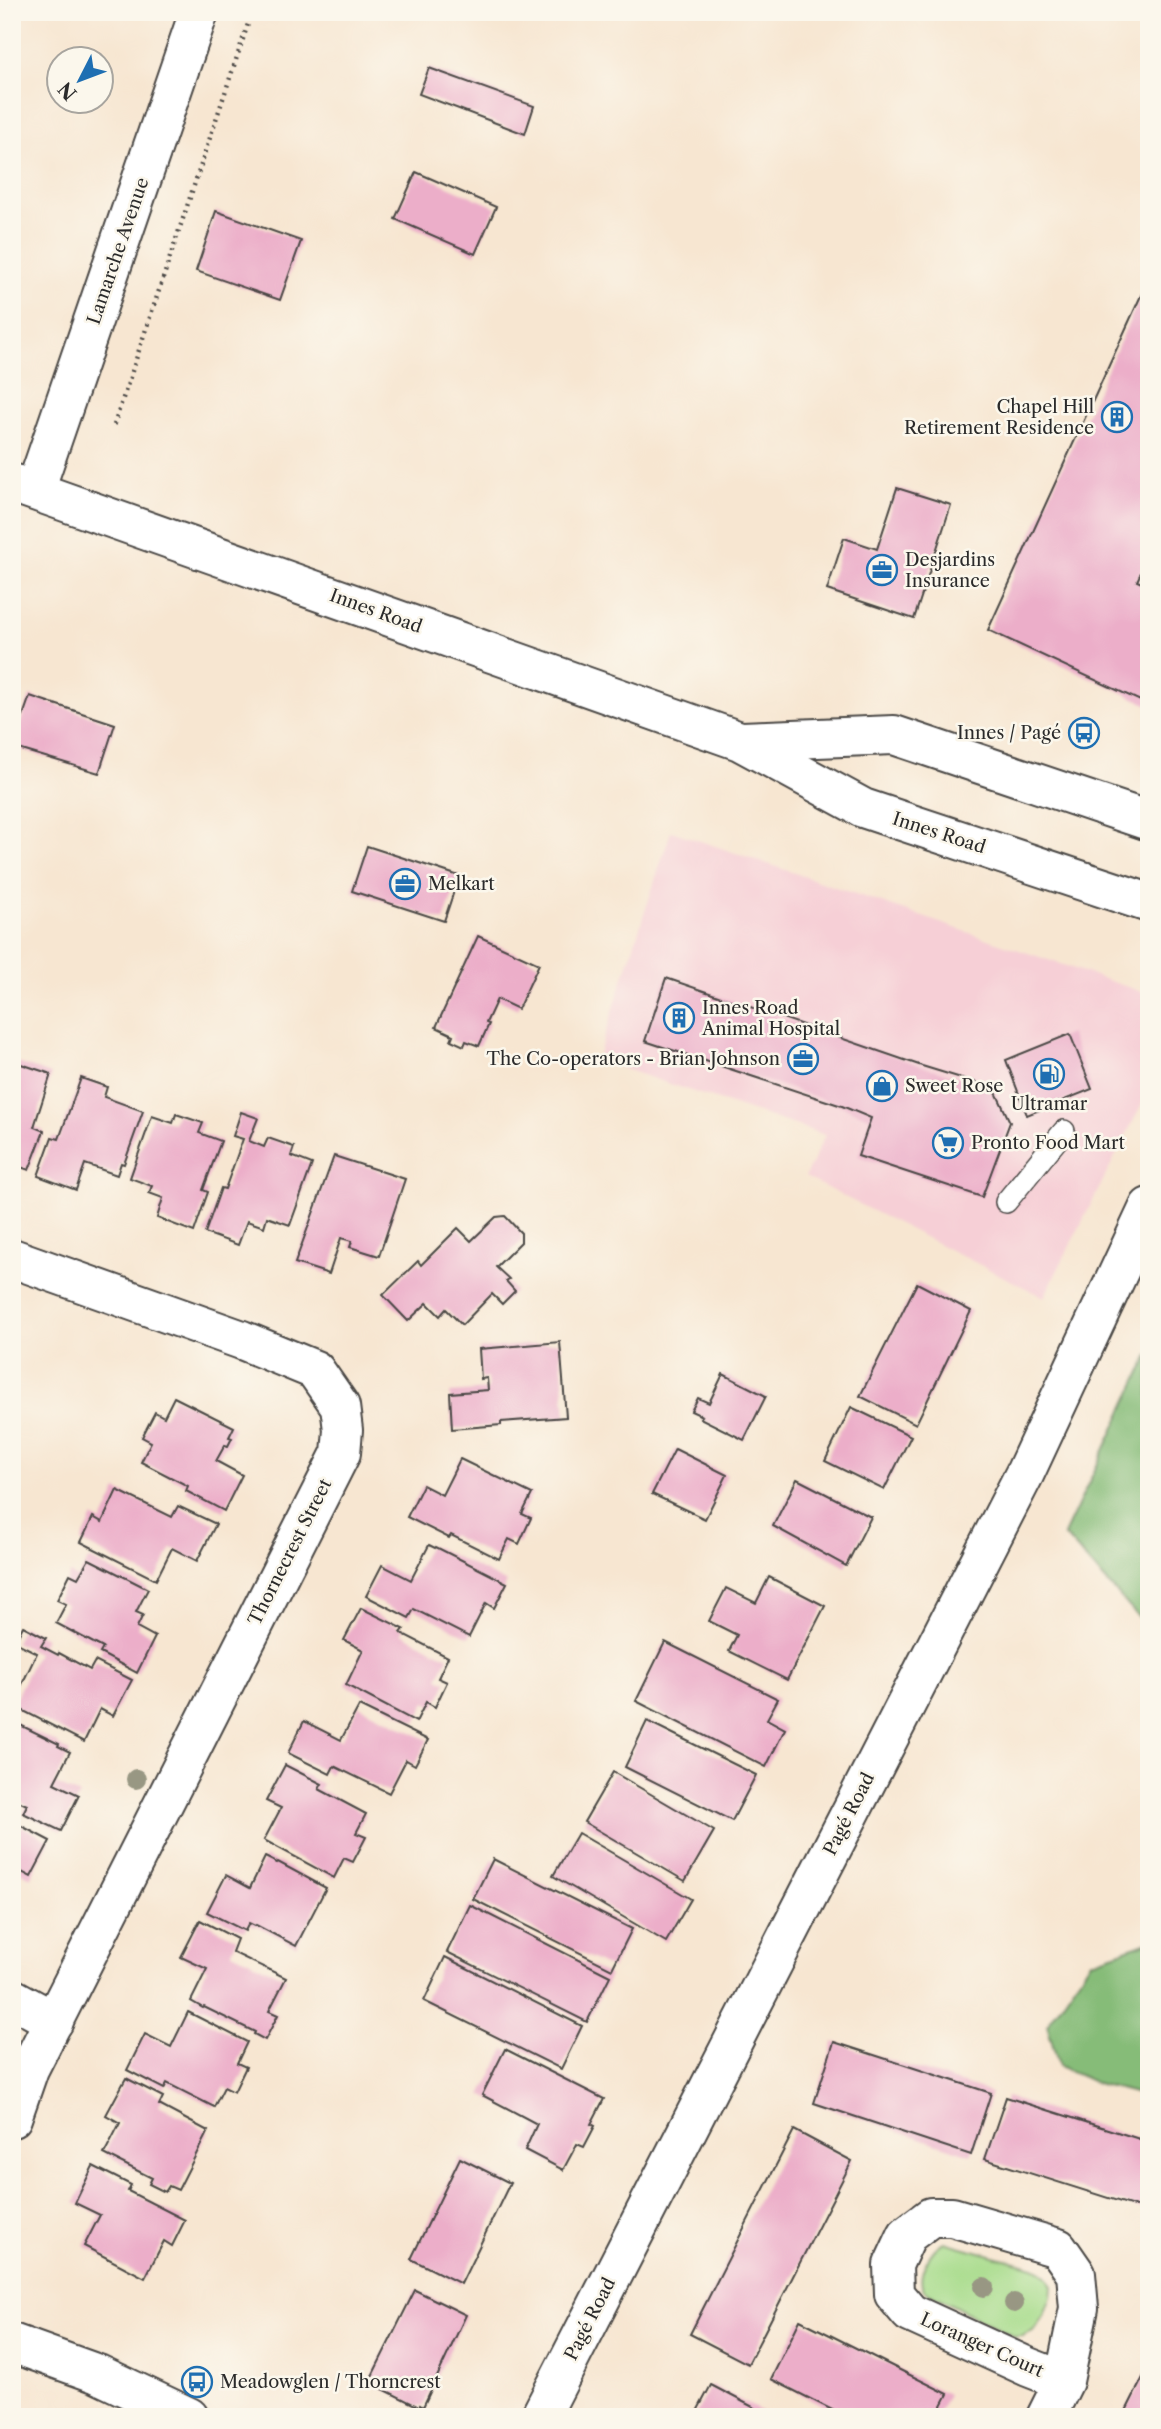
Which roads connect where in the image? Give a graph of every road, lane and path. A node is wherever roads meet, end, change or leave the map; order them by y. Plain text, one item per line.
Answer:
1 (199, 12) edge
2 (251, 12) edge
3 (114, 425) dead end
4 (24, 486) edge
5 (740, 741) junction
6 (1149, 821) edge
7 (1149, 903) edge
8 (1064, 1131) dead end
9 (1006, 1202) dead end
10 (1149, 1207) edge
11 (12, 1258) edge
12 (12, 1998) edge
13 (54, 2021) junction
14 (12, 2118) edge
15 (12, 2343) edge
16 (1064, 2381) junction
17 (189, 2417) edge
18 (540, 2417) edge
19 (1046, 2417) edge

1 - 4 street, Lamarche Avenue
2 - 3 path
4 - 5 street, Innes Road
5 - 6 street, Innes Road
5 - 7 street, Innes Road
8 - 9 lane
10 - 18 street, Pagé Road
11 - 13 street, Thornecrest Street
12 - 13 street
13 - 14 street, Thornecrest Street
15 - 17 street
16 - 16 street, Loranger Court
16 - 19 street, Loranger Court

